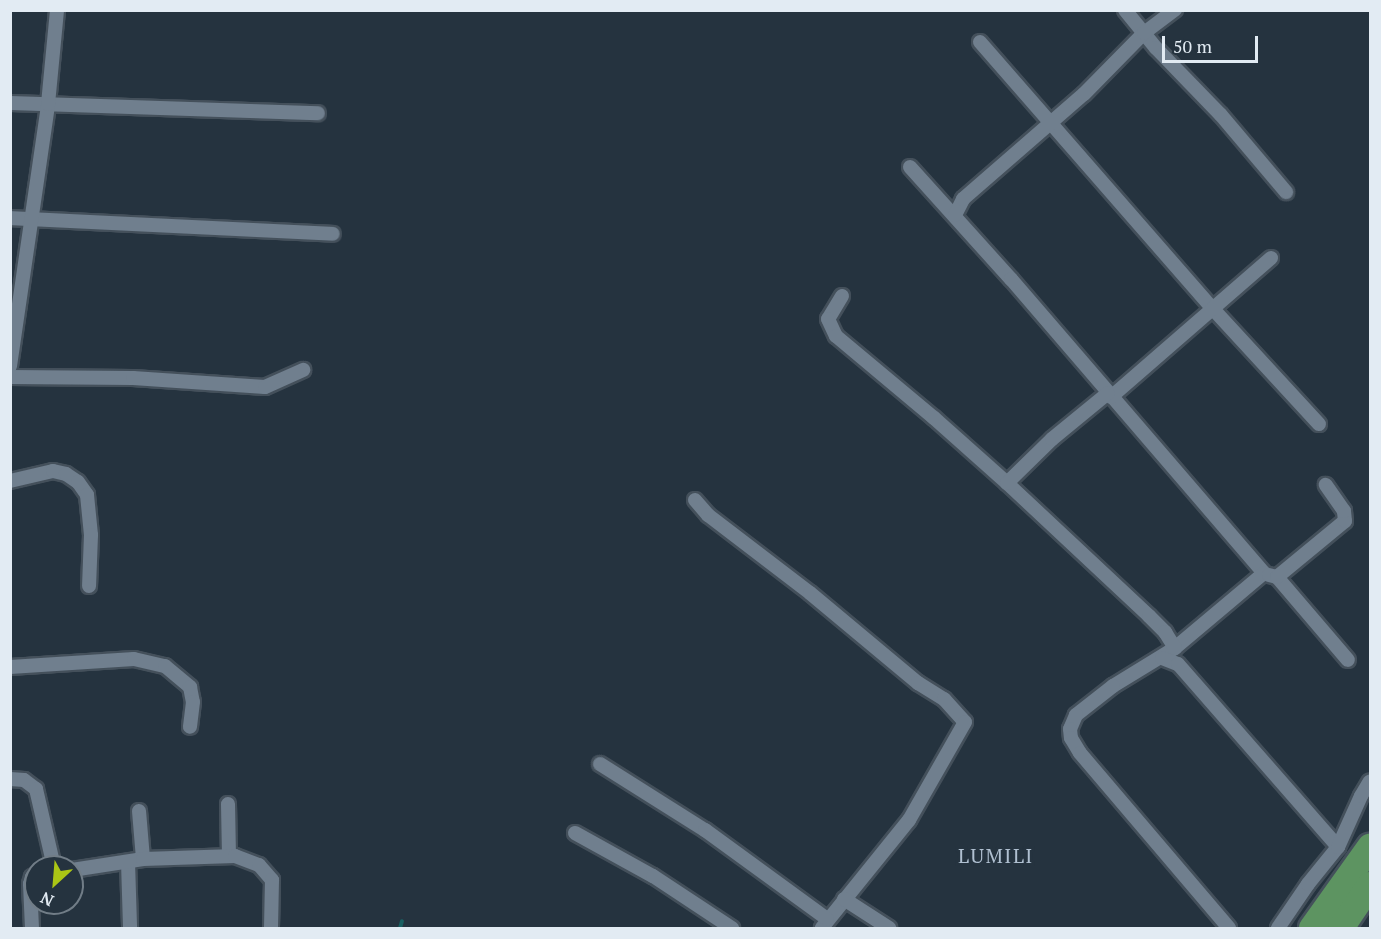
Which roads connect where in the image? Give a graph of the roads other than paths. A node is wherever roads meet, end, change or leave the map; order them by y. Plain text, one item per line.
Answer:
1 (57, 10) edge
2 (1125, 10) edge
3 (1175, 10) edge
4 (1144, 33) junction
5 (980, 42) dead end
6 (10, 103) edge
7 (48, 104) junction
8 (318, 113) dead end
9 (1050, 123) junction
10 (910, 167) dead end
11 (1286, 192) dead end
12 (955, 215) junction
13 (10, 218) edge
14 (30, 218) junction
15 (333, 234) dead end
16 (1271, 258) dead end
17 (842, 296) dead end
18 (1214, 310) junction
19 (10, 366) edge
20 (303, 370) dead end
21 (10, 377) edge
22 (1110, 395) junction
23 (1319, 424) dead end
24 (10, 481) edge
25 (1007, 483) junction
26 (1326, 485) dead end
27 (695, 500) dead end
28 (1271, 575) junction
29 (89, 586) dead end
30 (1175, 648) junction
31 (1162, 658) junction
32 (1348, 660) dead end
33 (10, 667) edge
34 (190, 727) dead end
35 (600, 764) dead end
36 (10, 779) edge
37 (1371, 781) edge
38 (228, 804) dead end
39 (139, 811) dead end
40 (575, 832) dead end
41 (1338, 847) junction
42 (1371, 847) edge
43 (51, 855) edge
44 (229, 855) junction
45 (143, 860) junction
46 (128, 862) junction
47 (84, 868) edge
48 (1371, 885) edge
49 (844, 899) junction
50 (824, 924) edge
51 (130, 927) dead end
52 (272, 928) edge
53 (732, 928) edge
54 (889, 928) edge
55 (1229, 928) edge
56 (1278, 928) edge
57 (1312, 928) edge
58 (1341, 928) edge

1 - 7 street
2 - 4 street
3 - 4 street
4 - 9 street
4 - 11 street
5 - 9 street
6 - 7 street
7 - 8 street
7 - 14 street
9 - 12 street
9 - 18 street
10 - 12 street
12 - 22 street
13 - 14 street
14 - 15 street
14 - 19 street
16 - 18 street
17 - 25 street
18 - 22 street
18 - 23 street
20 - 21 street
22 - 25 street
22 - 28 street
24 - 29 street
25 - 30 street
26 - 28 street
27 - 49 street
28 - 30 street
28 - 32 street
30 - 31 street
31 - 41 street
31 - 55 street
33 - 34 street
35 - 50 street
36 - 43 street
37 - 41 street
38 - 44 street
39 - 45 street
40 - 53 street
41 - 56 street
42 - 57 highway
44 - 45 street
44 - 52 street
45 - 46 street
46 - 47 street
46 - 51 street
48 - 58 highway
49 - 50 street
49 - 54 street

